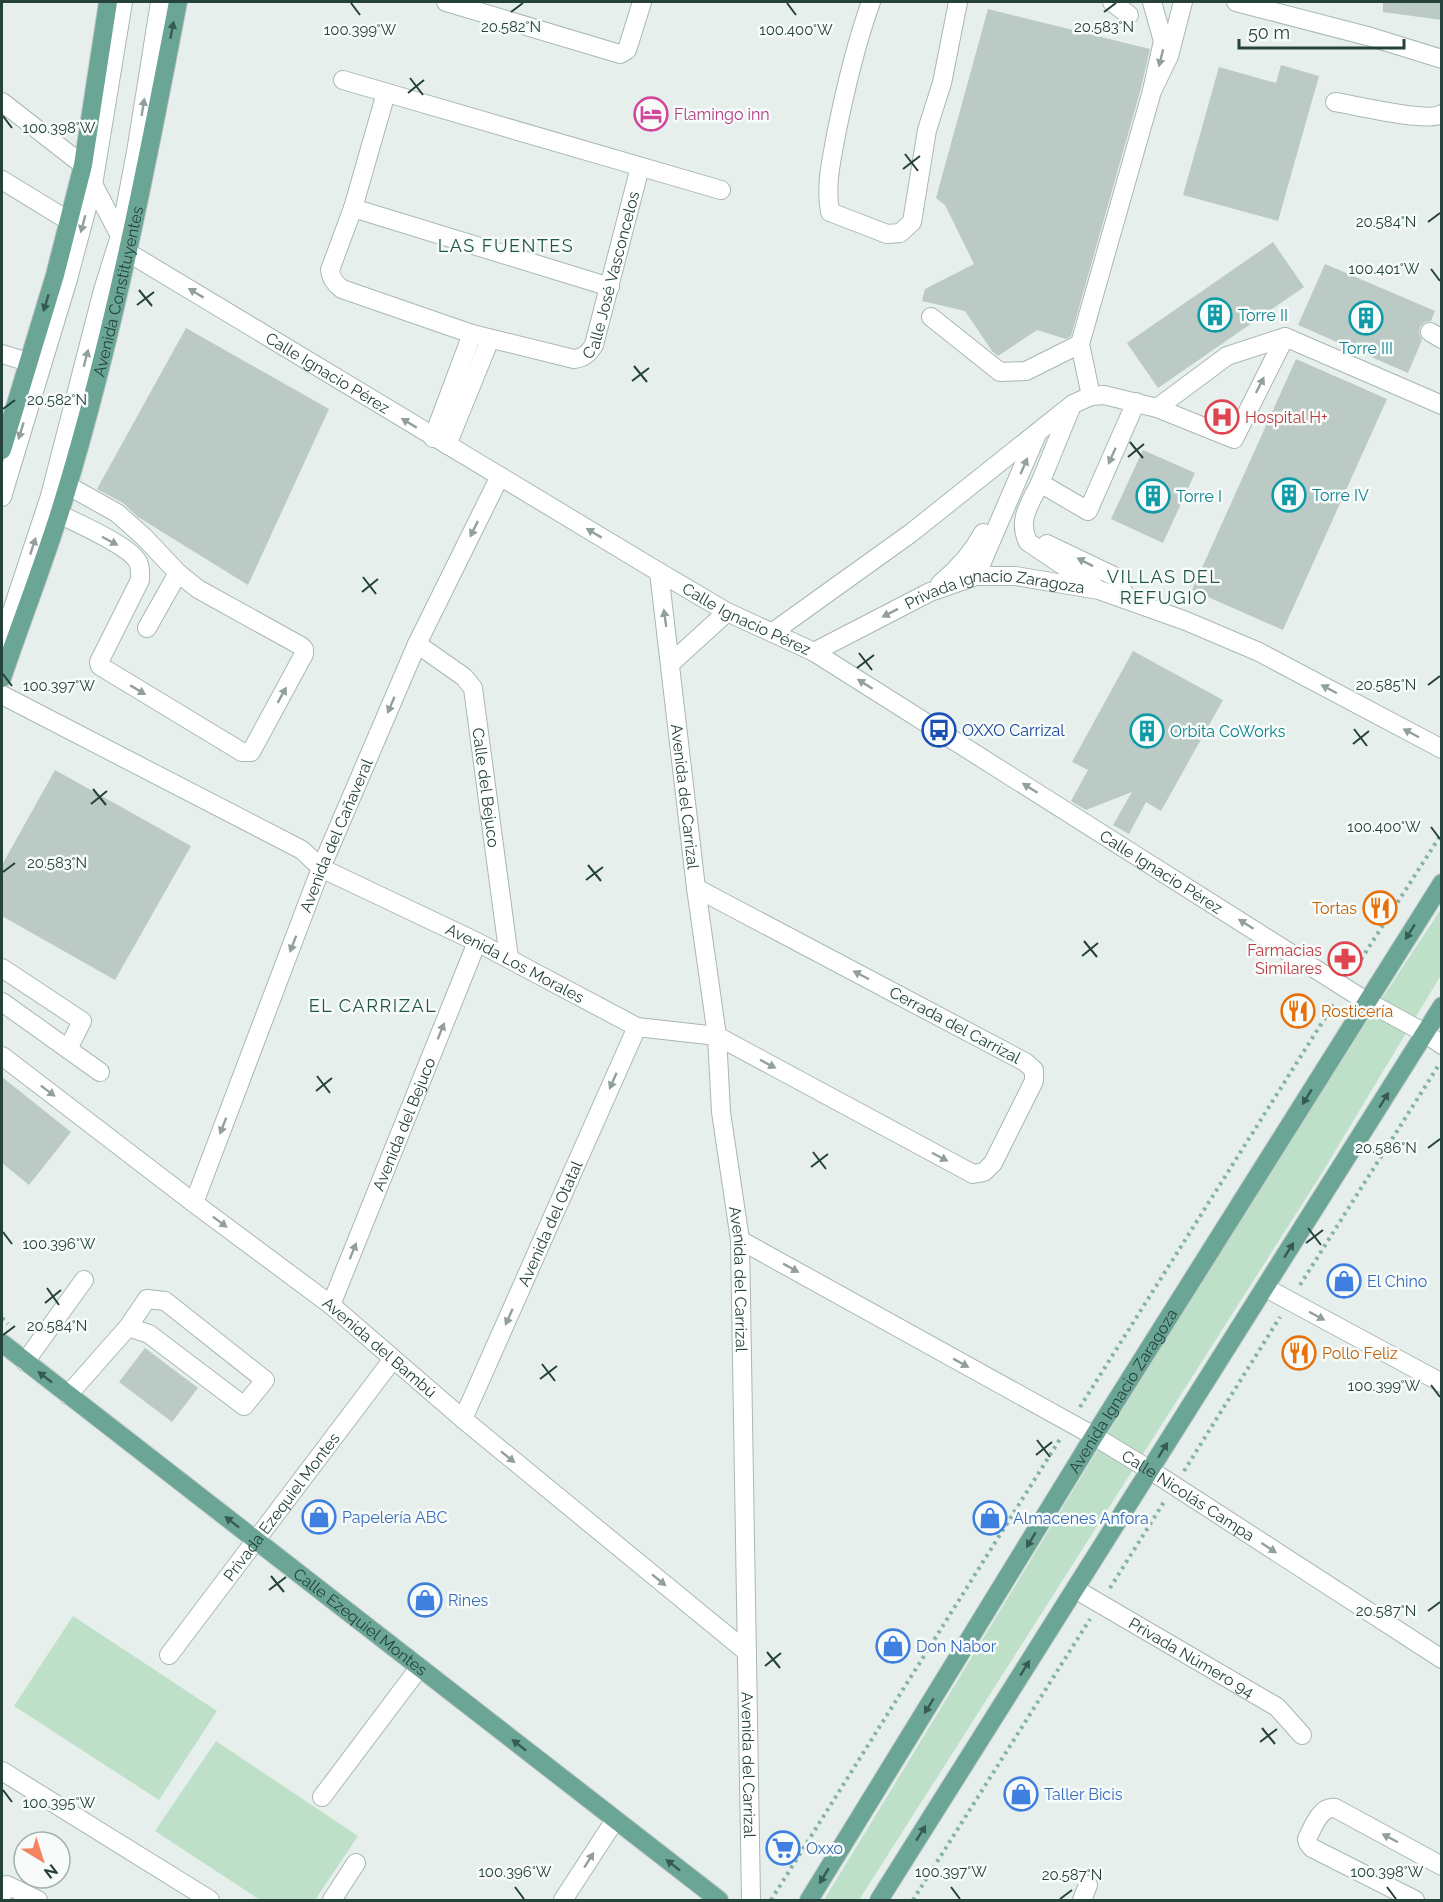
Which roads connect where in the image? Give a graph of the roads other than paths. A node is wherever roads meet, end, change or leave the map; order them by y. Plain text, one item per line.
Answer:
1 (108, 2) edge
2 (123, 2) edge
3 (160, 2) edge
4 (178, 2) edge
5 (446, 2) edge
6 (642, 2) edge
7 (872, 2) edge
8 (958, 2) edge
9 (1112, 2) edge
10 (1152, 2) edge
11 (1183, 2) edge
12 (1247, 3) edge
13 (1129, 15) dead end
14 (1442, 59) edge
15 (343, 80) dead end
16 (1152, 91) junction
17 (386, 93) junction
18 (2, 102) edge
19 (1335, 102) dead end
20 (1442, 114) edge
21 (83, 165) junction
22 (640, 166) junction
23 (2, 180) edge
24 (93, 185) junction
25 (721, 190) dead end
26 (353, 208) junction
27 (69, 221) junction
28 (120, 236) junction
29 (129, 253) junction
30 (610, 287) junction
31 (931, 316) dead end
32 (472, 334) junction
33 (1285, 337) junction
34 (490, 339) junction
35 (1080, 344) junction
36 (2, 354) edge
37 (28, 362) junction
38 (460, 390) junction
39 (1091, 396) junction
40 (1136, 402) junction
41 (1073, 404) junction
42 (1442, 405) edge
43 (1157, 408) junction
44 (1039, 429) junction
45 (440, 441) junction
46 (2, 450) edge
47 (500, 476) junction
48 (1040, 483) junction
49 (67, 485) junction
50 (2, 497) edge
51 (59, 514) junction
52 (1035, 520) dead end
53 (983, 533) dead end
54 (659, 572) junction
55 (178, 573) junction
56 (976, 576) junction
57 (1099, 590) junction
58 (930, 592) junction
59 (1127, 599) junction
60 (727, 612) junction
61 (147, 628) dead end
62 (773, 633) junction
63 (2, 641) edge
64 (417, 644) junction
65 (814, 652) junction
66 (670, 663) junction
67 (2, 678) edge
68 (2, 695) edge
69 (1442, 749) edge
70 (321, 868) junction
71 (1442, 883) edge
72 (696, 888) junction
73 (477, 942) junction
74 (509, 958) junction
75 (2, 968) edge
76 (18, 979) junction
77 (1366, 1001) junction
78 (2, 1003) edge
79 (1442, 1006) edge
80 (637, 1027) junction
81 (1425, 1033) junction
82 (717, 1036) junction
83 (1442, 1045) edge
84 (68, 1049) junction
85 (2, 1056) edge
86 (100, 1072) dead end
87 (194, 1203) junction
88 (740, 1240) junction
89 (84, 1280) dead end
90 (1266, 1288) junction
91 (331, 1305) junction
92 (128, 1327) junction
93 (2, 1343) edge
94 (393, 1359) junction
95 (25, 1362) junction
96 (1442, 1383) edge
97 (68, 1395) junction
98 (463, 1419) junction
99 (1094, 1437) junction
100 (1150, 1470) junction
101 (256, 1540) junction
102 (1075, 1589) junction
103 (747, 1652) junction
104 (169, 1655) dead end
105 (1442, 1659) edge
106 (419, 1668) junction
107 (1302, 1735) dead end
108 (2, 1771) edge
109 (322, 1797) dead end
110 (615, 1820) junction
111 (356, 1863) dead end
112 (1442, 1866) edge
113 (2, 1895) edge
114 (38, 1900) edge
115 (210, 1900) edge
116 (333, 1900) edge
117 (563, 1900) edge
118 (719, 1900) edge
119 (751, 1900) edge
120 (809, 1900) edge
121 (879, 1900) edge
122 (1415, 1900) edge

1 - 21 main road
2 - 24 street
28 -> 3 street
29 -> 4 main road, Avenida Constituyentes
5 - 6 street
7 - 8 street
9 - 13 street
10 -> 16 street
11 - 16 street
12 - 14 street
15 - 17 street
16 - 35 street
17 - 22 street
17 - 26 street, Calle José Vasconcelos
18 - 21 street
19 - 20 street
21 - 24 street
21 - 27 main road
22 - 25 street
22 - 30 street, Calle José Vasconcelos
23 - 27 street
24 - 28 street
24 -> 50 street
26 - 30 street
26 - 32 street, Calle José Vasconcelos
27 -> 37 main road
28 - 29 street
63 -> 28 street
45 -> 29 street, Calle Ignacio Pérez
29 - 49 main road, Avenida Constituyentes
30 - 34 street, Calle José Vasconcelos
31 - 35 street
32 - 34 street, Calle José Vasconcelos
32 - 38 street
33 - 42 street
33 - 43 street
43 -> 33 street
34 - 38 street
35 - 39 street
36 - 37 street
37 - 46 main road
38 - 45 street
39 - 40 street
39 - 41 street
40 - 43 street
40 -> 48 street
41 - 44 street
41 - 48 street
56 -> 44 street
44 - 62 street
45 - 47 street, Calle Ignacio Pérez
54 -> 47 street, Calle Ignacio Pérez
47 -> 64 street, Avenida del Cañaveral
48 - 57 street
49 - 51 main road, Avenida Constituyentes
49 - 55 street
51 -> 55 street
51 - 67 main road, Avenida Constituyentes
59 -> 52 street
53 - 58 street
54 - 60 street, Calle Ignacio Pérez
66 -> 54 street, Avenida del Carrizal
55 - 61 street
56 - 57 street, Privada Ignacio Zaragoza
56 - 58 street, Privada Ignacio Zaragoza
57 - 59 street, Privada Ignacio Zaragoza
58 -> 65 street, Privada Ignacio Zaragoza
69 -> 59 street, Privada Ignacio Zaragoza
60 - 62 street, Calle Ignacio Pérez
60 - 66 street
62 - 65 street, Calle Ignacio Pérez
64 -> 70 street, Avenida del Cañaveral
64 - 74 street, Calle del Bejuco
77 -> 65 street, Calle Ignacio Pérez
66 - 72 street, Avenida del Carrizal
68 - 70 street, Avenida Los Morales
70 - 73 street, Avenida Los Morales
70 -> 87 street, Avenida del Cañaveral
71 -> 77 main road, Avenida Ignacio Zaragoza
72 - 82 street, Avenida del Carrizal
82 -> 72 street, Cerrada del Carrizal
73 - 74 street, Avenida Los Morales
91 -> 73 street, Avenida del Bejuco
74 - 80 street, Avenida Los Morales
75 - 76 street
76 - 78 street
76 - 84 street
77 - 81 street, Calle Ignacio Pérez
77 -> 99 main road, Avenida Ignacio Zaragoza
78 - 84 street
79 - 81 main road
80 - 82 street, Avenida Los Morales
80 -> 98 street, Avenida del Otatal
81 - 83 street, Calle Ignacio Pérez
90 -> 81 main road
82 - 88 street, Avenida del Carrizal
84 - 86 street
85 -> 87 street, Avenida del Bambú
87 -> 91 street, Avenida del Bambú
88 -> 99 street, Calle Nicolás Campa
88 - 103 street, Avenida del Carrizal
89 - 95 street
90 -> 96 street
100 -> 90 main road
91 - 94 street, Avenida del Bambú
92 - 92 street
92 - 97 street
93 - 95 main road, Calle Ezequiel Montes
94 - 98 street, Avenida del Bambú
94 - 101 street, Privada Ezequiel Montes
97 -> 95 main road, Calle Ezequiel Montes
101 -> 97 main road, Calle Ezequiel Montes
98 -> 103 street, Avenida del Bambú
99 - 100 street, Calle Nicolás Campa
99 -> 120 main road, Avenida Ignacio Zaragoza
100 - 102 main road
100 -> 105 street, Calle Nicolás Campa
101 - 104 street, Privada Ezequiel Montes
101 - 106 main road, Calle Ezequiel Montes
102 - 107 street, Privada Número 94
121 -> 102 main road
103 - 119 street, Avenida del Carrizal
106 - 109 street
110 -> 106 main road, Calle Ezequiel Montes
108 - 115 street
117 -> 110 street
118 -> 110 main road, Calle Ezequiel Montes
111 - 116 street
112 -> 122 street
113 - 114 street

